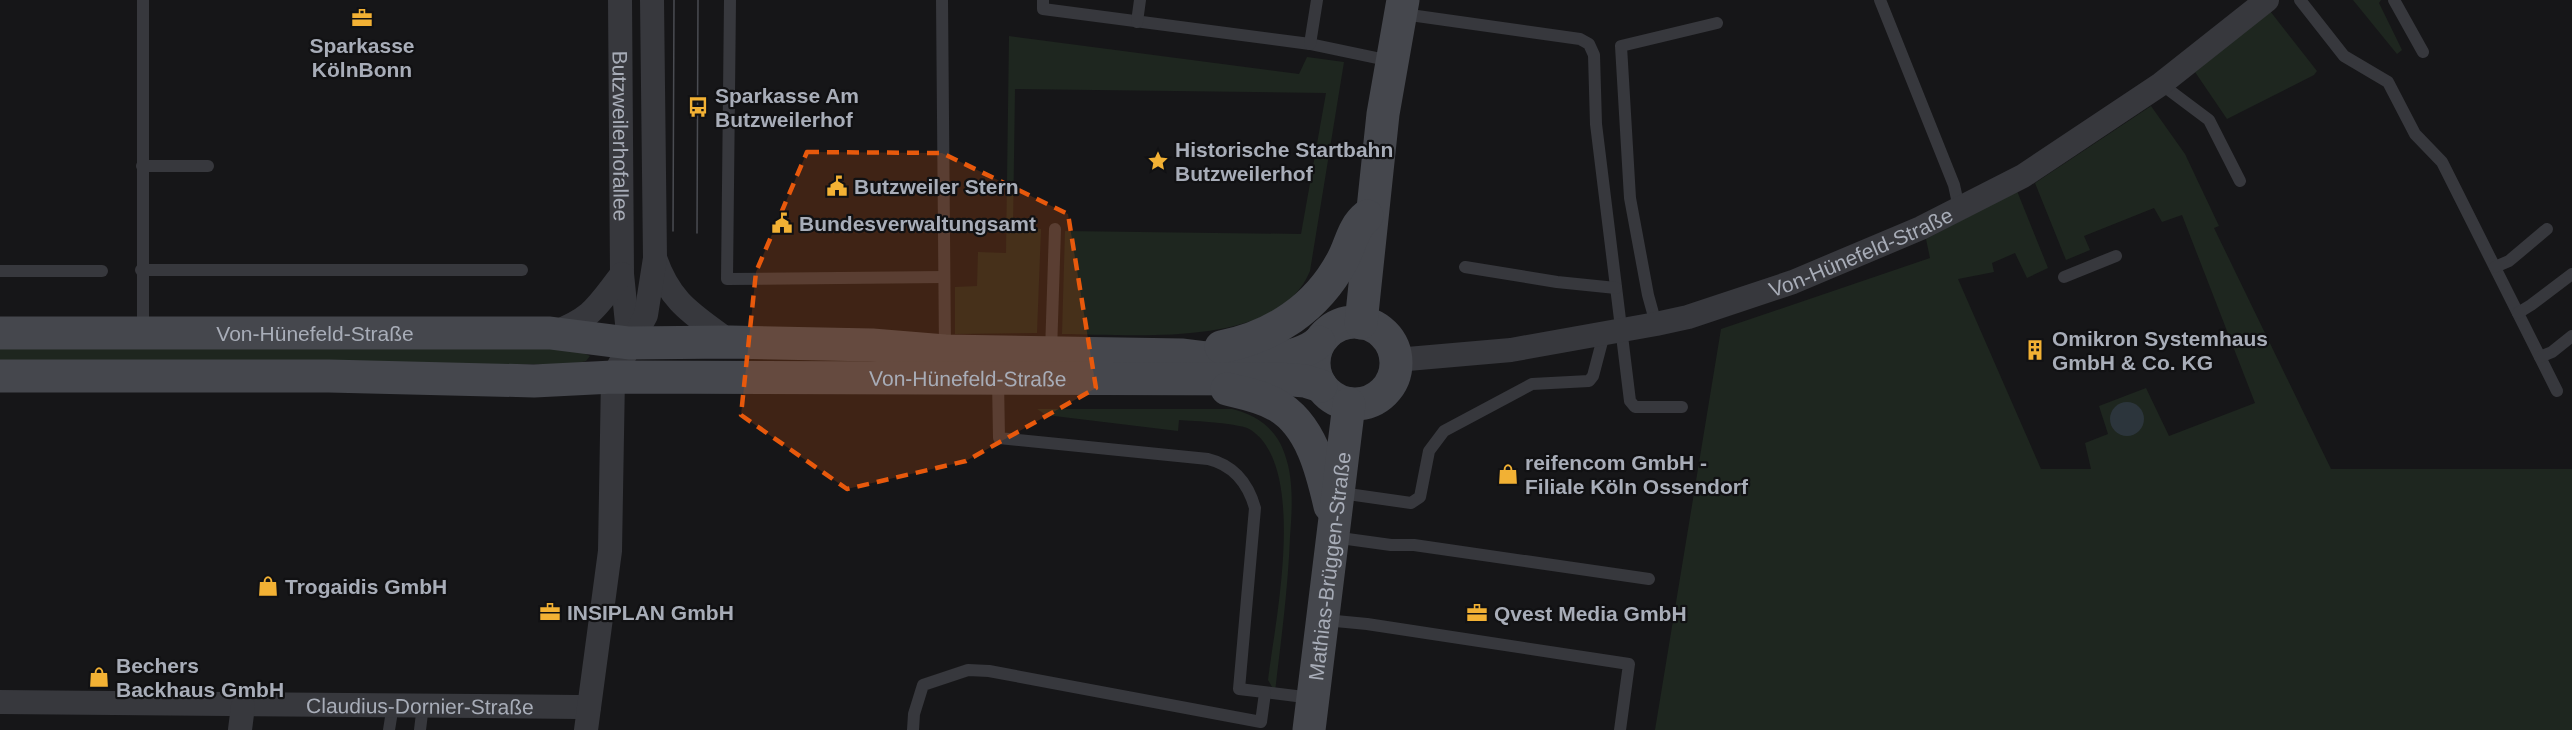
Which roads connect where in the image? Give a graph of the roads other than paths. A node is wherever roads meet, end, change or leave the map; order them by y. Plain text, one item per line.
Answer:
1 (143, 0) edge
2 (620, 0) edge
3 (652, 0) edge
4 (730, 0) edge
5 (942, 0) edge
6 (1043, 0) edge
7 (1140, 0) edge
8 (1317, 0) edge
9 (1880, 0) edge
10 (2267, 0) edge
11 (2300, 0) edge
12 (2394, 0) edge
13 (1402, 7) edge
14 (1137, 22) junction
15 (1717, 23) dead end
16 (1310, 44) junction
17 (2423, 52) dead end
18 (1392, 61) junction
19 (2161, 84) junction
20 (142, 166) junction
21 (208, 166) dead end
22 (2240, 181) dead end
23 (1959, 208) junction
24 (1372, 210) junction
25 (1055, 229) dead end
26 (2547, 230) dead end
27 (2116, 256) dead end
28 (655, 258) junction
29 (1465, 267) dead end
30 (2495, 267) junction
31 (141, 270) junction
32 (522, 270) dead end
33 (102, 271) dead end
34 (0, 272) edge
35 (622, 274) junction
36 (2572, 274) edge
37 (944, 277) junction
38 (2064, 277) dead end
39 (1616, 288) junction
40 (2518, 313) junction
41 (1361, 323) junction
42 (1656, 324) junction
43 (1614, 332) junction
44 (0, 333) edge
45 (143, 333) junction
46 (550, 333) junction
47 (2572, 336) edge
48 (730, 342) junction
49 (1319, 342) junction
50 (629, 344) junction
51 (945, 351) junction
52 (1051, 353) junction
53 (1183, 355) junction
54 (2540, 357) junction
55 (1395, 360) junction
56 (0, 376) edge
57 (613, 377) junction
58 (1155, 379) junction
59 (998, 380) junction
60 (1320, 386) junction
61 (2557, 391) dead end
62 (1349, 404) junction
63 (1682, 407) dead end
64 (1338, 492) junction
65 (1333, 533) junction
66 (1649, 579) dead end
67 (1322, 620) junction
68 (1265, 693) junction
69 (1313, 698) junction
70 (0, 702) edge
71 (393, 705) junction
72 (423, 705) junction
73 (243, 706) junction
74 (588, 719) edge
75 (240, 730) edge
76 (389, 730) edge
77 (420, 730) edge
78 (913, 730) edge
79 (1309, 730) edge
80 (1620, 730) edge

1 - 20 lane
2 - 35 street, Butzweilerhofallee
3 - 28 street, Butzweilerhofallee
4 - 37 lane
5 - 37 lane
6 - 14 lane
7 - 14 lane
8 - 16 lane
9 - 23 lane
10 - 19 street, Von-Hünefeld-Straße
11 - 30 lane
12 - 17 lane
13 - 18 street
13 - 39 lane
14 - 16 lane
15 - 42 lane
16 - 18 lane
18 - 24 street
19 - 22 lane
19 - 23 street, Von-Hünefeld-Straße
20 - 21 lane
20 - 31 lane
23 - 42 street, Von-Hünefeld-Straße
24 - 41 street
24 - 53 street
25 - 52 lane
26 - 30 lane
27 - 38 lane
28 - 48 street, Butzweilerhofallee
28 - 50 street, Butzweilerhofallee
29 - 39 lane
30 - 40 lane
31 - 32 lane
31 - 45 lane
33 - 34 lane
35 - 46 street
35 - 50 street, Butzweilerhofallee
36 - 40 lane
37 - 51 lane
39 - 43 lane
40 - 54 lane
41 - 49 street
41 - 55 street
42 - 43 street, Von-Hünefeld-Straße
43 - 55 street, Von-Hünefeld-Straße
43 - 63 lane
43 - 64 lane
44 - 45 street, Von-Hünefeld-Straße
45 - 46 street, Von-Hünefeld-Straße
46 - 50 street, Von-Hünefeld-Straße
47 - 54 lane
48 - 50 street, Von-Hünefeld-Straße
48 - 51 street, Von-Hünefeld-Straße
49 - 53 street, Von-Hünefeld-Straße
49 - 60 street
50 - 57 street
51 - 52 street, Von-Hünefeld-Straße
52 - 53 street, Von-Hünefeld-Straße
54 - 61 lane
55 - 62 street
56 - 57 street, Von-Hünefeld-Straße
57 - 59 street, Von-Hünefeld-Straße
57 - 74 street
58 - 59 street, Von-Hünefeld-Straße
58 - 60 street, Von-Hünefeld-Straße
58 - 65 street
59 - 68 lane
60 - 62 street
62 - 64 street, Mathias-Brüggen-Straße
64 - 65 street, Mathias-Brüggen-Straße
65 - 66 lane
65 - 67 street, Mathias-Brüggen-Straße
67 - 69 street, Mathias-Brüggen-Straße
67 - 80 lane
68 - 69 lane
68 - 78 lane
69 - 79 street, Mathias-Brüggen-Straße
70 - 73 street, Claudius-Dornier-Straße
71 - 72 street, Claudius-Dornier-Straße
71 - 73 street, Claudius-Dornier-Straße
71 - 76 lane
72 - 74 street, Claudius-Dornier-Straße
72 - 77 lane
73 - 75 street

